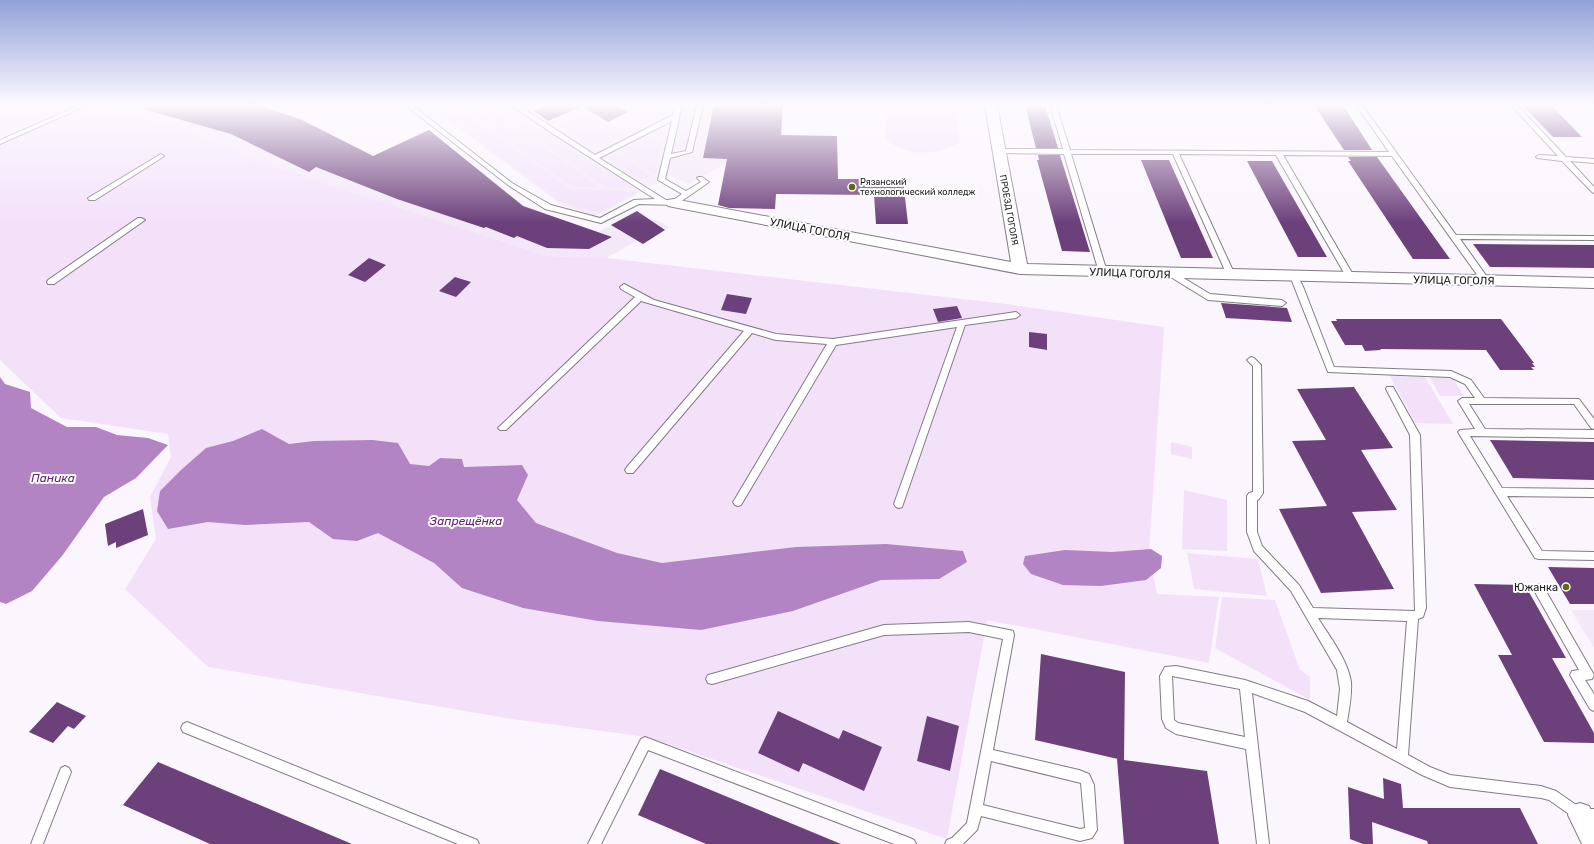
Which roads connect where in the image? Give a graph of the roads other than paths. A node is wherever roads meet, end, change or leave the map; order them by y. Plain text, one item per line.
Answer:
1 (459, 144) edge
2 (573, 144) edge
3 (621, 144) edge
4 (670, 144) edge
5 (691, 144) edge
6 (998, 144) edge
7 (1065, 144) edge
8 (1387, 144) edge
9 (1551, 144) edge
10 (999, 151) junction
11 (1067, 151) junction
12 (1175, 152) junction
13 (1278, 153) junction
14 (1394, 154) junction
15 (161, 156) dead end
16 (667, 157) junction
17 (1539, 157) dead end
18 (594, 158) junction
19 (1565, 160) junction
20 (1594, 161) edge
21 (700, 178) dead end
22 (1594, 191) edge
23 (686, 194) junction
24 (92, 198) dead end
25 (669, 202) junction
26 (141, 220) dead end
27 (1454, 237) junction
28 (1594, 238) edge
29 (1020, 268) junction
30 (1103, 272) junction
31 (1172, 274) junction
32 (1231, 276) junction
33 (1294, 276) junction
34 (1351, 278) junction
35 (1486, 281) junction
36 (51, 282) dead end
37 (1594, 283) edge
38 (624, 287) dead end
39 (640, 297) junction
40 (1282, 303) dead end
41 (1016, 315) dead end
42 (962, 323) junction
43 (750, 330) junction
44 (833, 342) junction
45 (1251, 360) dead end
46 (1390, 389) dead end
47 (1482, 401) junction
48 (1594, 426) edge
49 (503, 428) dead end
50 (1482, 432) junction
51 (1594, 434) edge
52 (630, 470) dead end
53 (1499, 492) junction
54 (1594, 493) edge
55 (738, 502) dead end
56 (899, 504) dead end
57 (1594, 556) edge
58 (1539, 590) dead end
59 (1310, 613) junction
60 (1413, 616) junction
61 (712, 679) dead end
62 (1245, 685) junction
63 (1594, 705) edge
64 (1341, 725) junction
65 (187, 728) dead end
66 (1252, 744) junction
67 (987, 754) junction
68 (1402, 758) junction
69 (65, 772) dead end
70 (976, 809) junction
71 (1587, 815) edge
72 (1594, 841) edge
73 (907, 843) edge
74 (37, 844) edge
75 (473, 844) edge
76 (594, 844) edge
77 (951, 844) edge
78 (1263, 844) edge

1 - 25 lane
2 - 18 lane
3 - 18 lane
4 - 16 lane
5 - 16 lane
6 - 10 street, ПРОЕЗД ГОГОЛЯ
7 - 11 lane
8 - 14 lane
9 - 19 lane
10 - 11 lane
10 - 29 street, ПРОЕЗД ГОГОЛЯ
11 - 12 lane
11 - 30 lane
12 - 13 lane
12 - 32 lane
13 - 14 lane
13 - 34 lane
14 - 27 lane
15 - 24 lane
16 - 23 lane
17 - 19 lane
18 - 25 lane
19 - 20 lane
19 - 22 lane
21 - 23 lane
23 - 25 lane
25 - 29 street, УЛИЦА ГОГОЛЯ
26 - 36 lane
27 - 28 lane
27 - 35 lane
29 - 30 street, УЛИЦА ГОГОЛЯ
30 - 31 street, УЛИЦА ГОГОЛЯ
31 - 32 street, УЛИЦА ГОГОЛЯ
31 - 40 lane
32 - 33 street, УЛИЦА ГОГОЛЯ
33 - 34 street, УЛИЦА ГОГОЛЯ
33 - 47 lane
34 - 35 street, УЛИЦА ГОГОЛЯ
35 - 37 street, УЛИЦА ГОГОЛЯ
38 - 39 lane
39 - 43 lane
39 - 49 lane
41 - 42 lane
42 - 44 lane
42 - 56 lane
43 - 44 lane
43 - 52 lane
44 - 55 lane
45 - 59 lane
46 - 60 lane
47 - 48 lane
47 - 50 lane
50 - 51 lane
50 - 53 lane
53 - 54 lane
53 - 57 lane
58 - 63 lane
59 - 60 lane
59 - 64 lane
60 - 68 lane
61 - 67 lane
62 - 64 lane
62 - 66 lane
62 - 66 lane
64 - 68 lane
65 - 75 lane
66 - 78 lane
67 - 70 lane
67 - 70 lane
68 - 71 lane
69 - 74 lane
70 - 77 lane
71 - 72 street
73 - 76 lane

